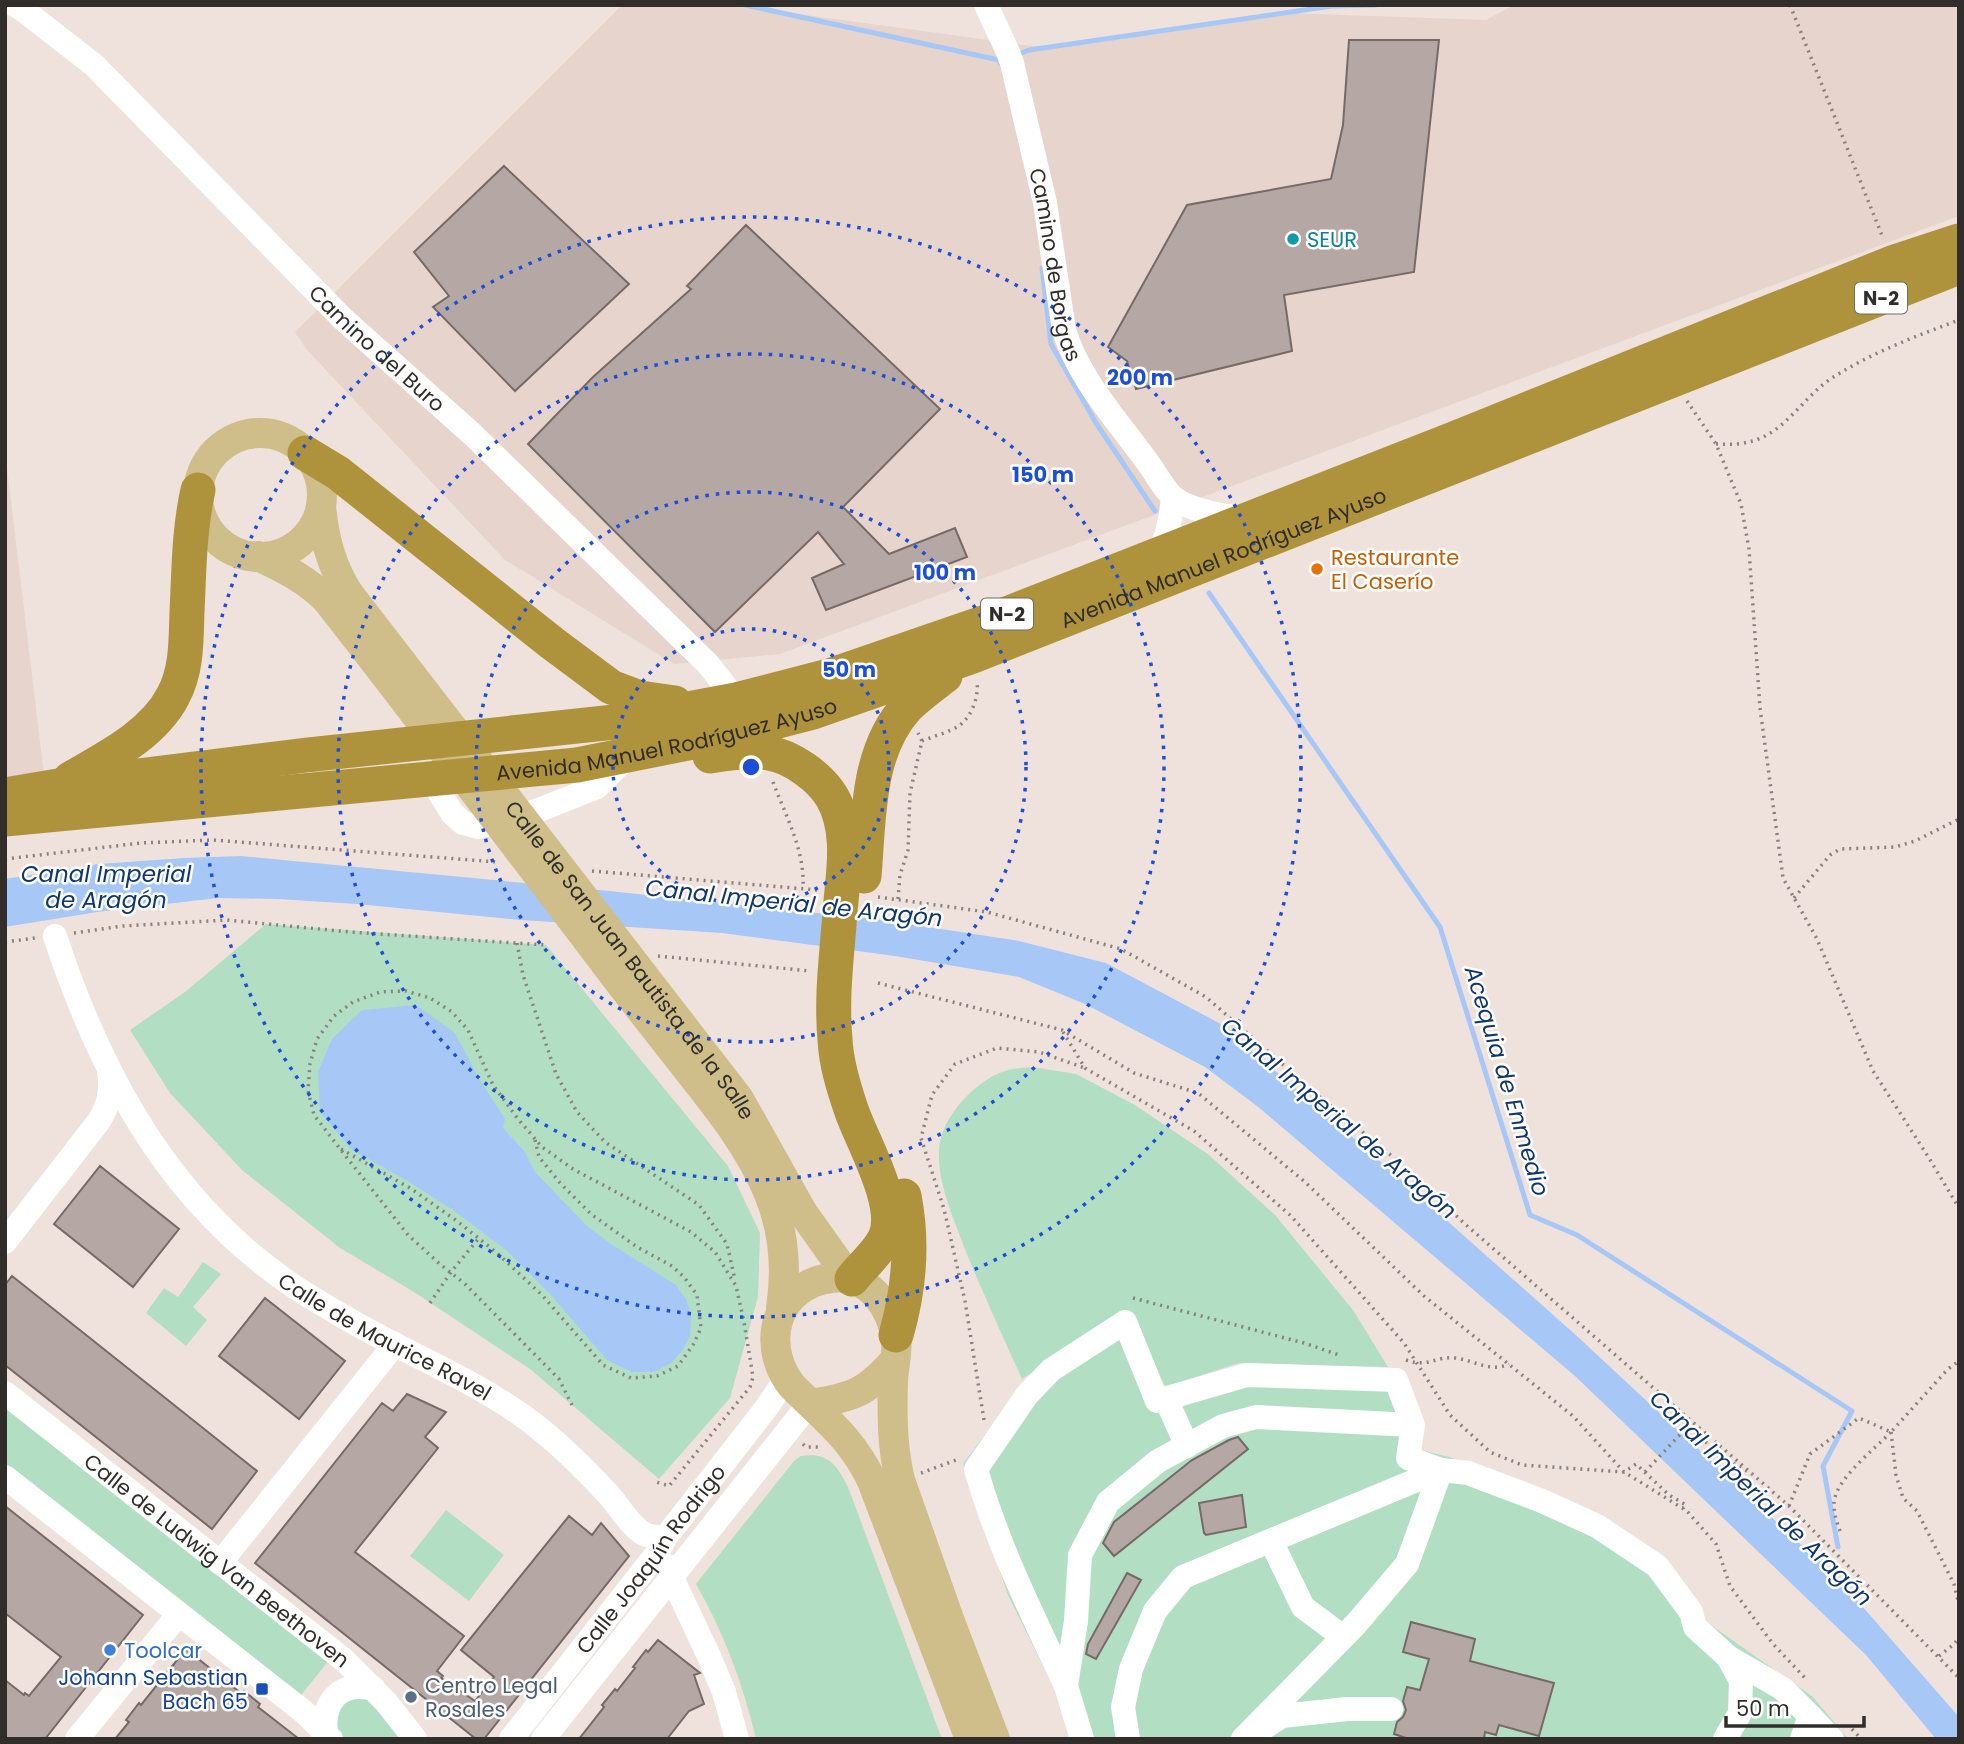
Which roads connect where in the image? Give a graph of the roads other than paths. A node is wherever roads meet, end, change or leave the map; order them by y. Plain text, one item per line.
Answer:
1 (15, 5) edge
2 (986, 5) edge
3 (1959, 241) edge
4 (1959, 267) edge
5 (1959, 286) edge
6 (1804, 328) junction
7 (305, 453) junction
8 (198, 490) junction
9 (1173, 498) junction
10 (321, 506) junction
11 (1254, 517) junction
12 (1159, 554) junction
13 (258, 556) junction
14 (366, 632) junction
15 (973, 656) junction
16 (721, 703) junction
17 (620, 764) junction
18 (577, 765) junction
19 (431, 779) junction
20 (58, 786) junction
21 (5, 795) edge
22 (5, 819) edge
23 (852, 880) junction
24 (55, 936) road end
25 (844, 1041) junction
26 (109, 1072) junction
27 (729, 1105) junction
28 (107, 1118) junction
29 (139, 1126) junction
30 (5, 1242) edge
31 (852, 1270) junction
32 (781, 1308) junction
33 (395, 1344) junction
34 (895, 1348) junction
35 (786, 1379) junction
36 (5, 1393) edge
37 (1166, 1399) junction
38 (811, 1404) junction
39 (1413, 1425) junction
40 (1187, 1446) junction
41 (1441, 1470) junction
42 (5, 1477) edge
43 (655, 1541) junction
44 (1271, 1541) junction
45 (220, 1563) junction
46 (673, 1576) junction
47 (178, 1615) junction
48 (1343, 1637) junction
49 (1728, 1657) junction
50 (1066, 1686) junction
51 (374, 1689) junction
52 (1391, 1709) dead end
53 (1806, 1728) edge
54 (1839, 1730) edge
55 (984, 1732) edge
56 (329, 1736) edge
57 (77, 1739) edge
58 (415, 1739) edge
59 (511, 1739) edge
60 (543, 1739) edge
61 (737, 1739) edge
62 (1012, 1739) edge
63 (1082, 1739) edge
64 (1128, 1739) edge
65 (1245, 1739) edge
66 (1725, 1739) edge

1 - 16 street, Camino del Buro
2 - 9 street, Camino de Borgas
3 - 11 highway, Avenida Manuel Rodríguez Ayuso / N-2
4 - 6 highway, Avenida Manuel Rodríguez Ayuso / N-2
5 - 6 highway
6 - 15 highway, Avenida Manuel Rodríguez Ayuso / N-2
7 - 8 main road
7 - 10 main road
7 - 16 highway
8 - 13 main road
8 - 20 highway
9 - 11 street
9 - 12 street
10 - 13 main road
10 - 14 main road, Calle de San Juan Bautista de la Salle
11 - 12 highway, Avenida Manuel Rodríguez Ayuso / N-2
12 - 16 highway, Avenida Manuel Rodríguez Ayuso / N-2
13 - 14 main road, Calle de San Juan Bautista de la Salle
14 - 27 main road, Calle de San Juan Bautista de la Salle
15 - 18 highway, Avenida Manuel Rodríguez Ayuso / N-2
15 - 23 highway
16 - 20 highway, Avenida Manuel Rodríguez Ayuso / N-2
17 - 18 highway
17 - 19 street
17 - 23 highway
18 - 19 highway, Avenida Manuel Rodríguez Ayuso / N-2
19 - 22 highway, Avenida Manuel Rodríguez Ayuso / N-2
20 - 21 highway, Avenida Manuel Rodríguez Ayuso / N-2
23 - 25 highway
24 - 26 street, Calle de Maurice Ravel
25 - 31 highway
25 - 34 highway
26 - 28 street
26 - 29 street, Calle de Maurice Ravel
27 - 31 main road, Calle de San Juan Bautista de la Salle
27 - 32 main road, Calle de San Juan Bautista de la Salle
28 - 29 street, Calle de Maurice Ravel
28 - 30 street
29 - 33 street, Calle de Maurice Ravel
31 - 32 main road
31 - 34 main road
32 - 35 main road
33 - 43 street, Calle de Maurice Ravel
33 - 45 street
34 - 38 main road
34 - 55 main road
35 - 38 main road
35 - 43 street, Calle Joaquín Rodrigo
36 - 45 street, Calle de Ludwig Van Beethoven
37 - 39 street
37 - 40 street
37 - 50 street
38 - 46 street, Calle Joaquín Rodrigo
38 - 55 main road
39 - 40 street
39 - 41 street
40 - 50 street
41 - 44 street
41 - 48 street
41 - 49 street
42 - 47 street
43 - 46 street, Calle de Maurice Ravel
43 - 59 street, Calle Joaquín Rodrigo
44 - 48 street
44 - 64 street
45 - 51 street, Calle de Ludwig Van Beethoven
46 - 60 street, Calle Joaquín Rodrigo
46 - 61 street, Calle de Maurice Ravel
47 - 56 street
47 - 57 street
48 - 65 street
49 - 53 street
49 - 66 street
50 - 63 street
51 - 56 street
51 - 58 street, Calle de Ludwig Van Beethoven
52 - 65 street
53 - 54 street
55 - 62 street

